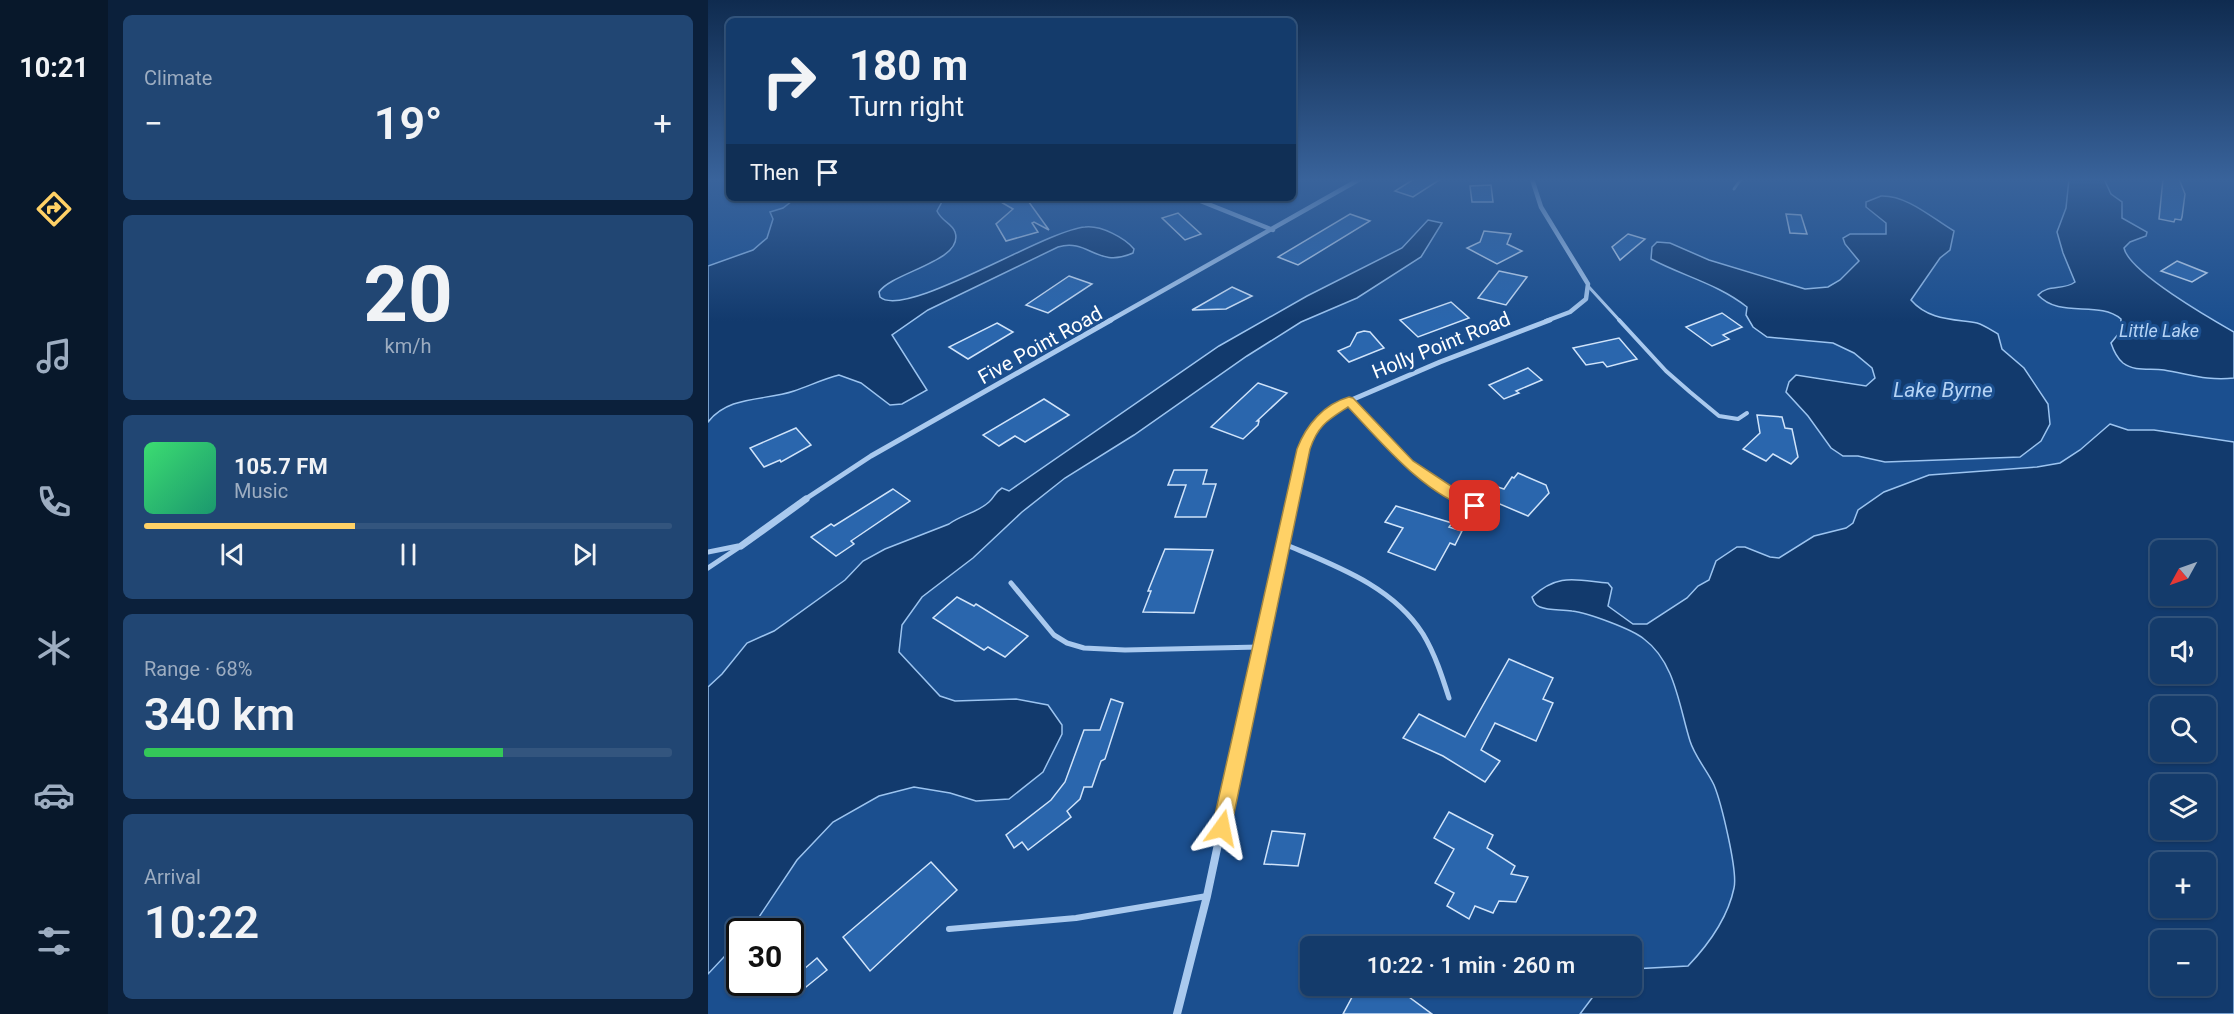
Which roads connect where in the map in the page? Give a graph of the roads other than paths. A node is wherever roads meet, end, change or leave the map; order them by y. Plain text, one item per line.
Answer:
1 (1263, 226) edge
2 (1278, 226) edge
3 (1552, 226) edge
4 (1272, 230) junction
5 (1588, 286) junction
6 (1349, 400) junction
7 (1747, 413) dead end
8 (1475, 506) dead end
9 (1282, 543) junction
10 (741, 546) junction
11 (708, 552) edge
12 (708, 568) edge
13 (1011, 583) dead end
14 (1259, 647) junction
15 (1449, 698) dead end
16 (1208, 896) junction
17 (950, 929) dead end
18 (1177, 1014) edge

1 - 4 street
2 - 4 street, Five Point Road
3 - 5 street
4 - 10 street, Five Point Road
5 - 6 street, Holly Point Road
5 - 7 lane
6 - 8 lane
6 - 9 street, Holly Point Road
9 - 14 street, Holly Point Road
9 - 15 lane
10 - 11 lane
10 - 12 lane
13 - 14 lane
14 - 16 street, Holly Point Road
16 - 17 lane
16 - 18 street, Holly Point Road

